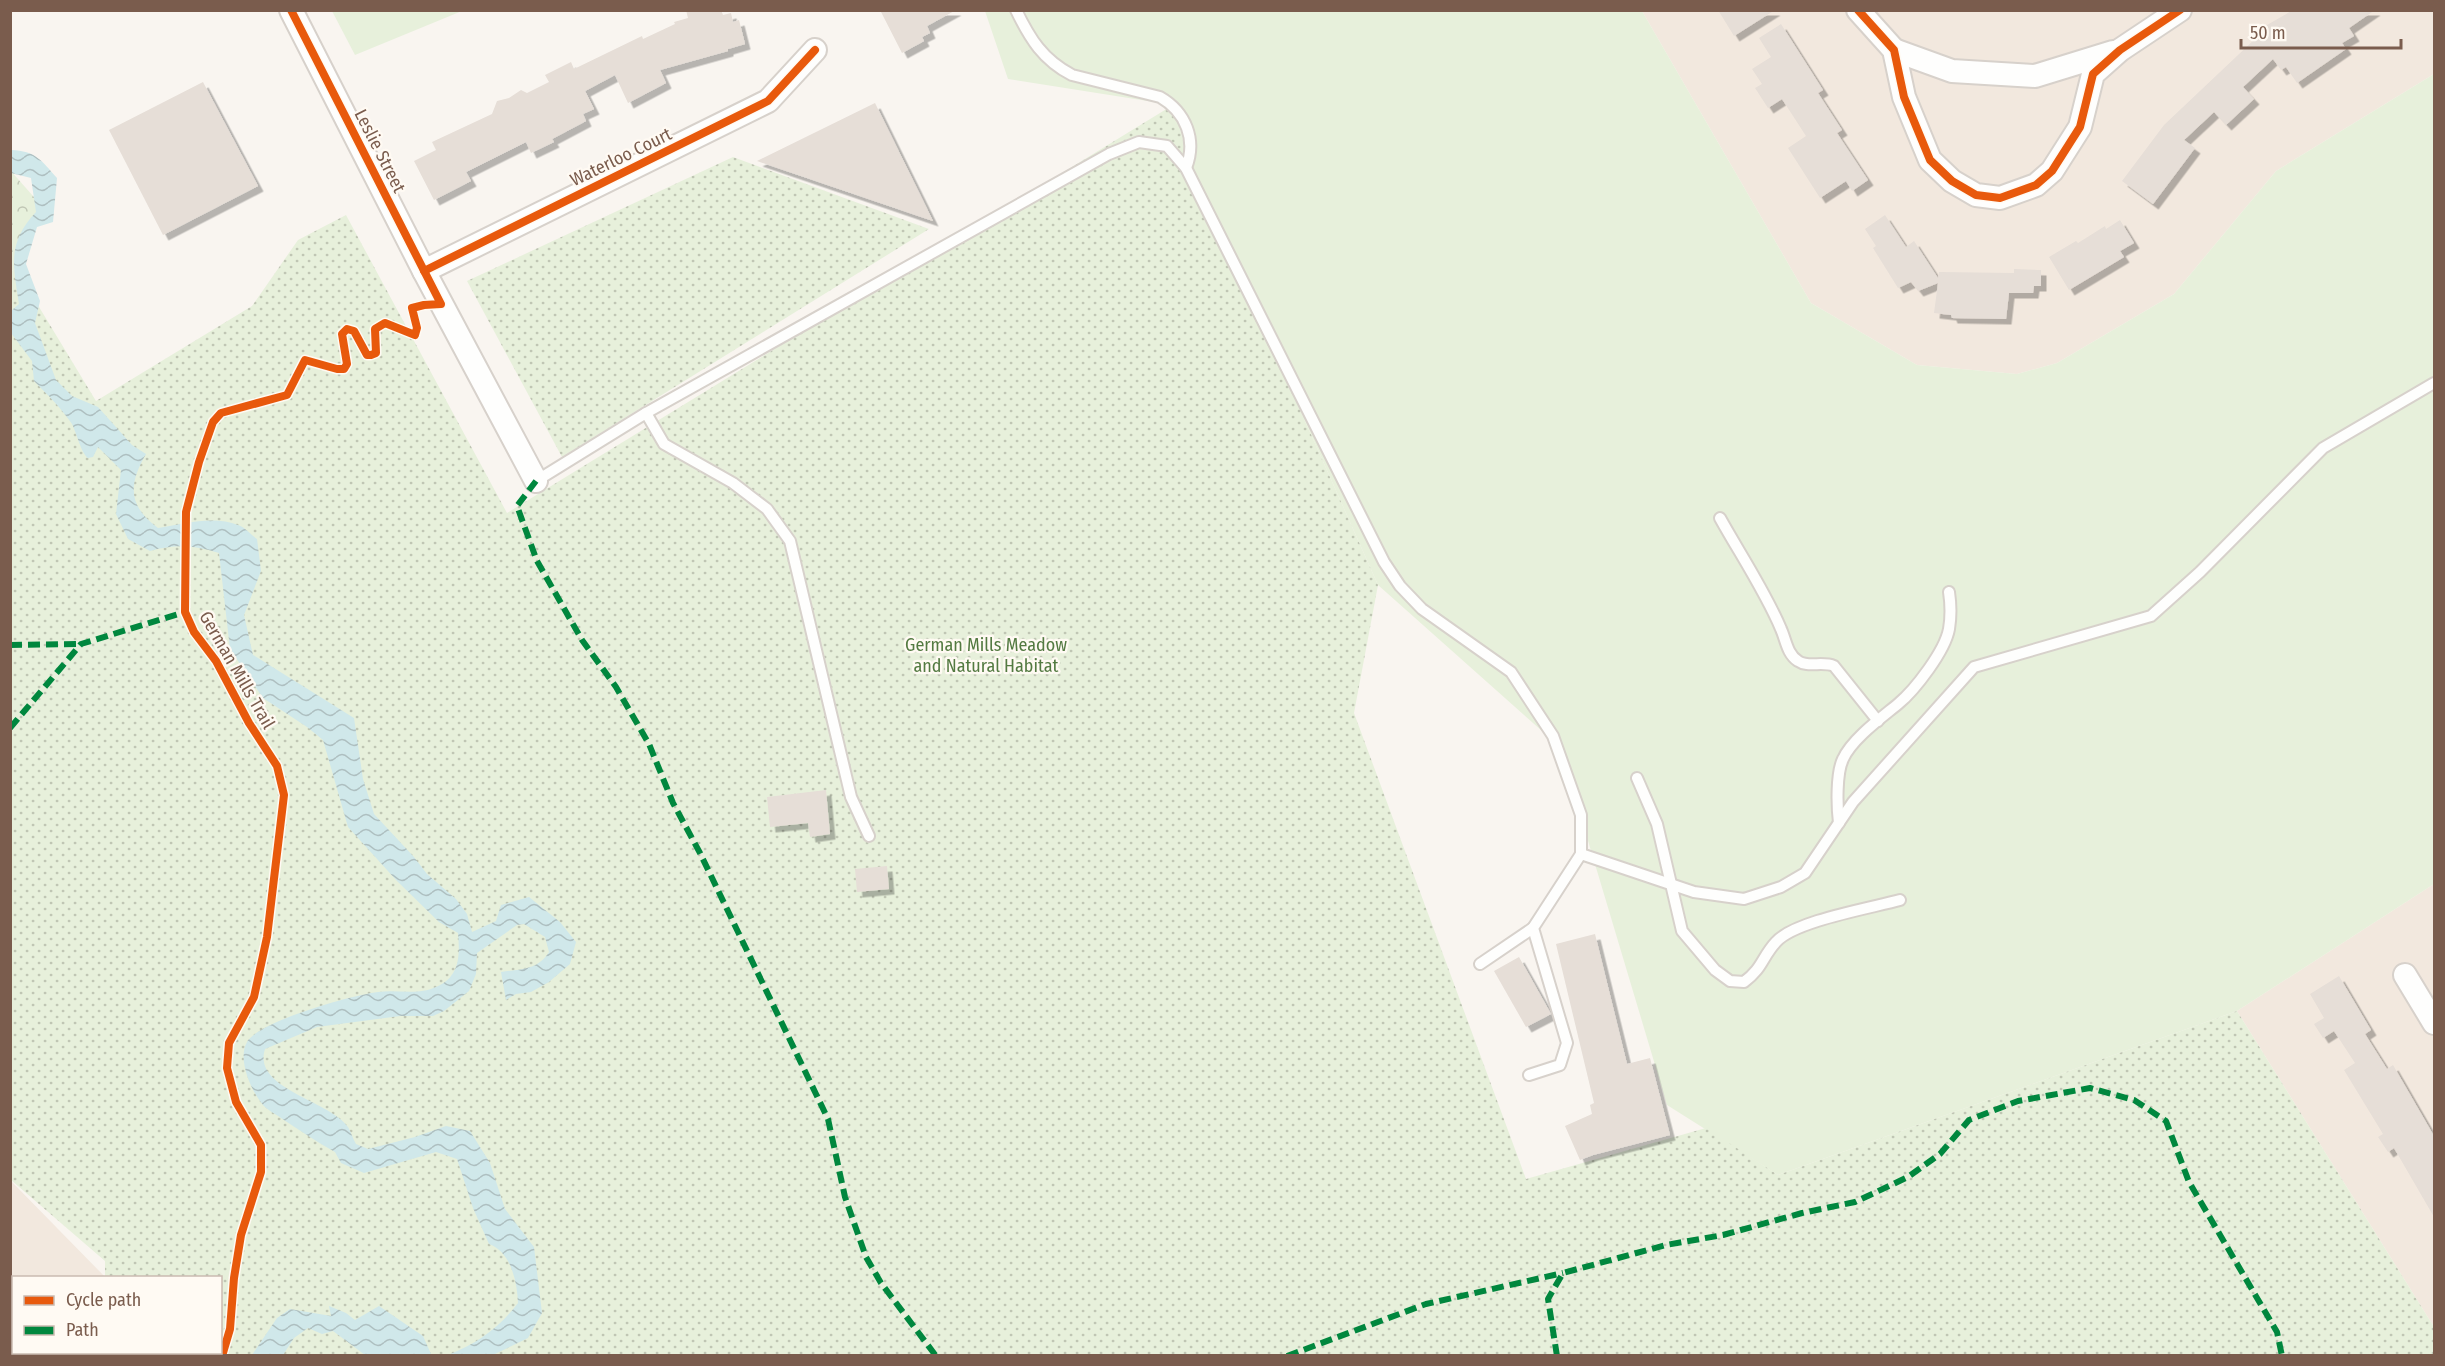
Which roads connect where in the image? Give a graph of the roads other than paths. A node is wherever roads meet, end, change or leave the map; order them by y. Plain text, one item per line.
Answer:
1 (291, 10) edge
2 (1016, 10) edge
3 (1858, 10) edge
4 (2180, 10) edge
5 (815, 50) dead end
6 (1894, 50) junction
7 (2120, 50) junction
8 (1186, 168) junction
9 (424, 271) junction
10 (2434, 383) edge
11 (646, 413) junction
12 (536, 481) joint
13 (1720, 518) dead end
14 (1949, 592) dead end
15 (1878, 720) junction
16 (1636, 778) dead end
17 (1839, 823) junction
18 (869, 836) dead end
19 (1581, 854) junction
20 (1672, 884) junction
21 (1900, 900) dead end
22 (1533, 928) junction
23 (1480, 963) dead end
24 (2405, 975) dead end
25 (2434, 1023) edge
26 (1528, 1075) dead end

1 - 9 street, Leslie Street
2 - 8 lane
3 - 6 street
4 - 7 street
5 - 9 street, Waterloo Court
6 - 7 street
6 - 7 street
8 - 11 lane
8 - 19 lane
9 - 12 street, Leslie Street
10 - 17 lane
11 - 12 lane
11 - 18 lane
13 - 15 lane
14 - 15 lane
15 - 17 lane
16 - 20 lane
17 - 20 lane
19 - 20 lane
19 - 22 lane
20 - 21 lane
22 - 23 lane
22 - 26 lane
24 - 25 street

